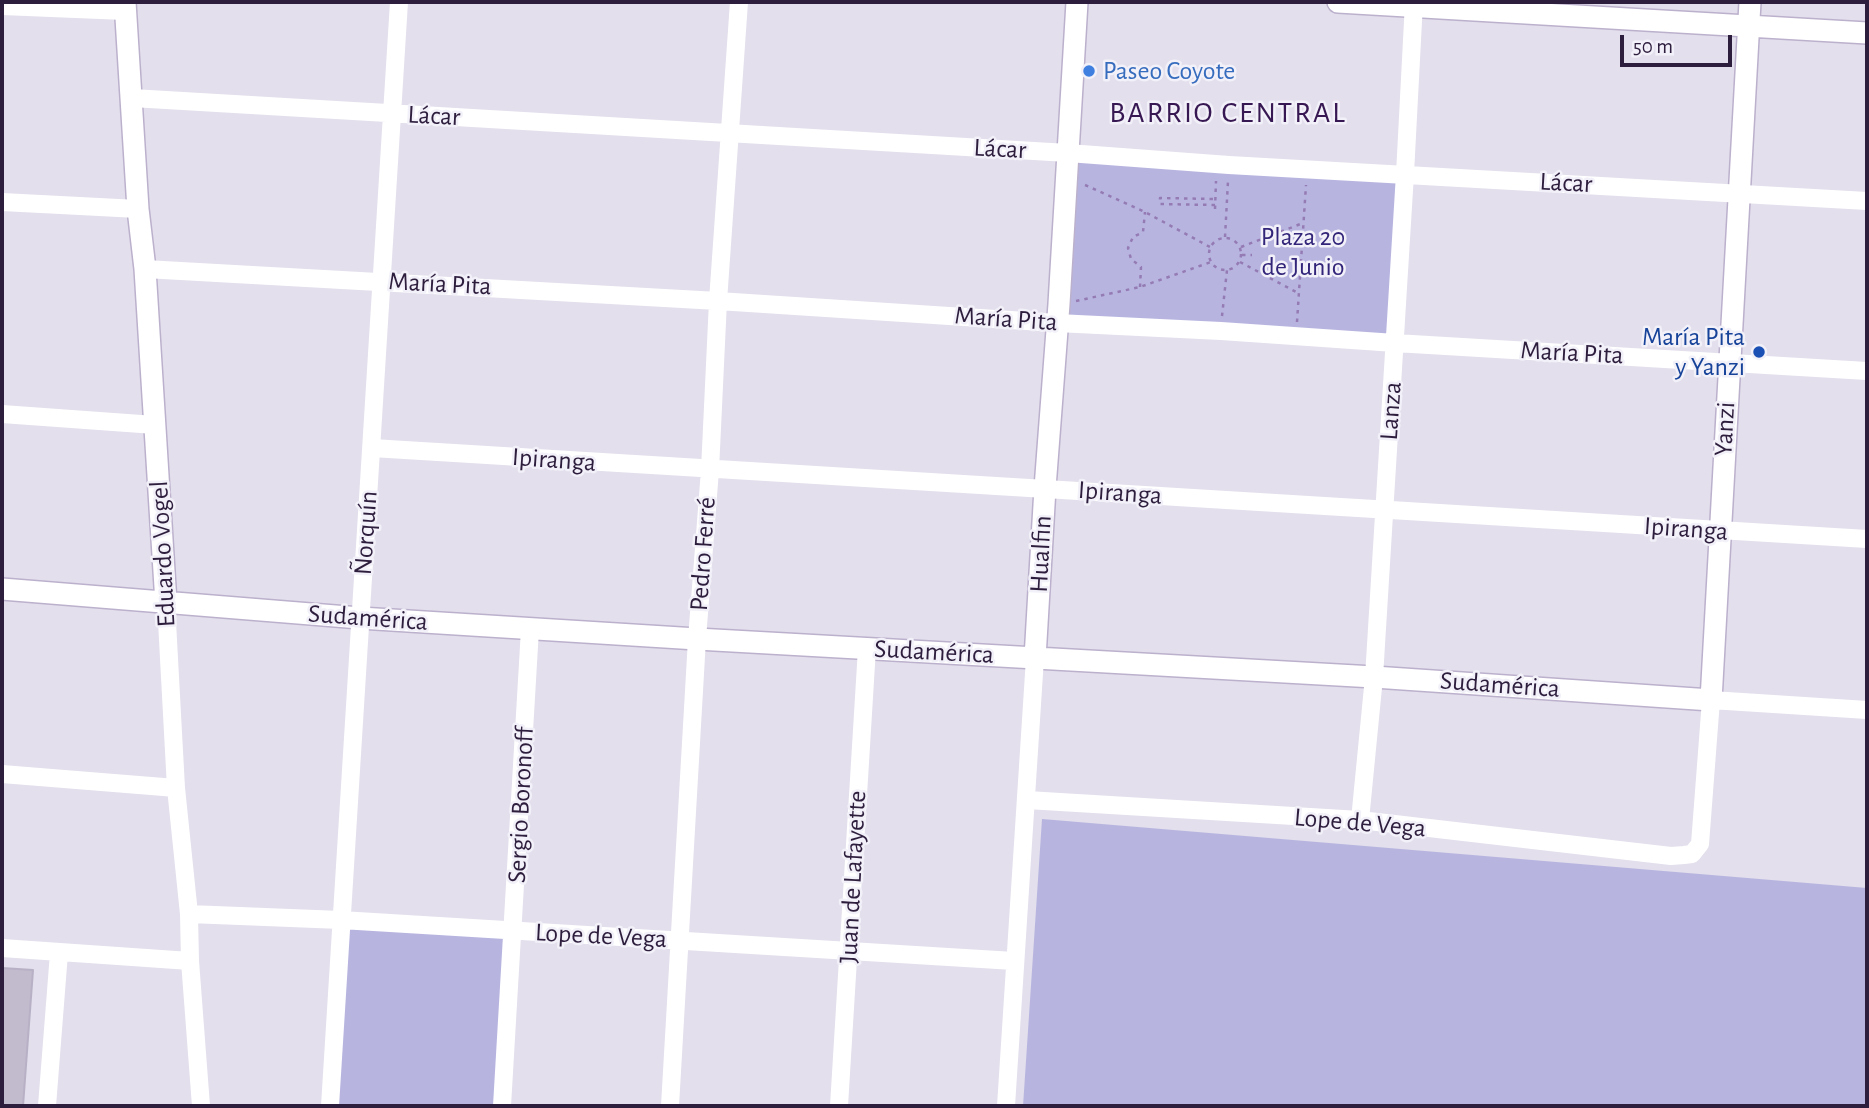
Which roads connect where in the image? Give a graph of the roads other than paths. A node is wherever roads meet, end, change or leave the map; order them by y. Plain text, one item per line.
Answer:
1 (399, 2) edge
2 (739, 2) edge
3 (1077, 2) edge
4 (1338, 2) edge
5 (1750, 2) edge
6 (1414, 4) edge
7 (2, 6) edge
8 (125, 6) edge
9 (1749, 27) junction
10 (1867, 33) edge
11 (132, 98) junction
12 (391, 114) junction
13 (730, 134) junction
14 (1069, 153) junction
15 (1405, 174) junction
16 (1738, 193) junction
17 (1867, 201) edge
18 (2, 202) edge
19 (138, 208) junction
20 (145, 269) junction
21 (382, 281) junction
22 (718, 301) junction
23 (1058, 314) junction
24 (1395, 343) junction
25 (1729, 362) junction
26 (1867, 371) edge
27 (2, 414) edge
28 (155, 425) junction
29 (372, 449) junction
30 (710, 470) junction
31 (1045, 488) junction
32 (1384, 510) junction
33 (1720, 531) junction
34 (1867, 539) edge
35 (2, 589) edge
36 (166, 603) junction
37 (360, 618) junction
38 (530, 629) junction
39 (696, 639) junction
40 (867, 648) junction
41 (1035, 658) junction
42 (1374, 677) junction
43 (1711, 699) junction
44 (1867, 710) edge
45 (2, 774) edge
46 (176, 788) junction
47 (1027, 800) junction
48 (1360, 820) junction
49 (1692, 854) joint
50 (188, 914) junction
51 (341, 920) junction
52 (514, 932) junction
53 (681, 941) junction
54 (2, 948) edge
55 (849, 951) junction
56 (59, 953) junction
57 (190, 961) junction
58 (1014, 961) junction
59 (47, 1106) edge
60 (201, 1106) edge
61 (330, 1106) edge
62 (502, 1106) edge
63 (670, 1106) edge
64 (839, 1106) edge
65 (1006, 1106) edge

1 - 12 street, Ñorquín
2 - 13 street, Pedro Ferré
3 - 14 street, Hualfin
4 - 6 street
5 - 9 street, Yanzi
6 - 9 street
6 - 15 street, Lanza
7 - 8 street
8 - 11 street, Eduardo Vogel
9 - 10 street
9 - 16 street, Yanzi
11 - 12 street, Lácar
11 - 19 street, Eduardo Vogel
12 - 13 street, Lácar
12 - 21 street, Ñorquín
13 - 14 street, Lácar
13 - 22 street, Pedro Ferré
14 - 15 street, Lácar
14 - 23 street, Hualfin
15 - 16 street, Lácar
15 - 24 street, Lanza
16 - 17 street, Lácar
16 - 25 street, Yanzi
18 - 19 street
19 - 20 street, Eduardo Vogel
20 - 21 street, María Pita
20 - 28 street, Eduardo Vogel
21 - 22 street, María Pita
21 - 29 street, Ñorquín
22 - 23 street, María Pita
22 - 30 street, Pedro Ferré
23 - 24 street, María Pita
23 - 31 street, Hualfin
24 - 25 street, María Pita
24 - 32 street, Lanza
25 - 26 street, María Pita
25 - 33 street, Yanzi
27 - 28 street
28 - 36 street, Eduardo Vogel
29 - 30 street, Ipiranga
29 - 37 street, Ñorquín
30 - 31 street, Ipiranga
30 - 39 street, Pedro Ferré
31 - 32 street, Ipiranga
31 - 41 street, Hualfin
32 - 33 street, Ipiranga
32 - 42 street, Lanza
33 - 34 street, Ipiranga
33 - 43 street, Yanzi
35 - 36 street, Sudamérica
36 - 37 street, Sudamérica
36 - 46 street, Eduardo Vogel
37 - 38 street, Sudamérica
37 - 51 street, Ñorquín
38 - 39 street, Sudamérica
38 - 52 street, Sergio Boronoff
39 - 40 street, Sudamérica
39 - 53 street, Pedro Ferré
40 - 41 street, Sudamérica
40 - 55 street, Juan de Lafayette
41 - 42 street, Sudamérica
41 - 47 street, Hualfin
42 - 43 street, Sudamérica
42 - 48 street, Lanza
43 - 44 street, Sudamérica
43 - 49 street, Yanzi
45 - 46 street
46 - 50 street, Eduardo Vogel
47 - 48 street, Lope de Vega
47 - 58 street, Hualfin
48 - 49 street, Lope de Vega
50 - 51 street, Lope de Vega
50 - 57 street, Eduardo Vogel
51 - 52 street, Lope de Vega
51 - 61 street, Ñorquín
52 - 53 street, Lope de Vega
52 - 62 street, Sergio Boronoff
53 - 55 street, Lope de Vega
53 - 63 street, Pedro Ferré
54 - 56 street
55 - 58 street, Lope de Vega
55 - 64 street, Juan de Lafayette
56 - 57 street
56 - 59 street
57 - 60 street, Eduardo Vogel
58 - 65 street, Hualfin

